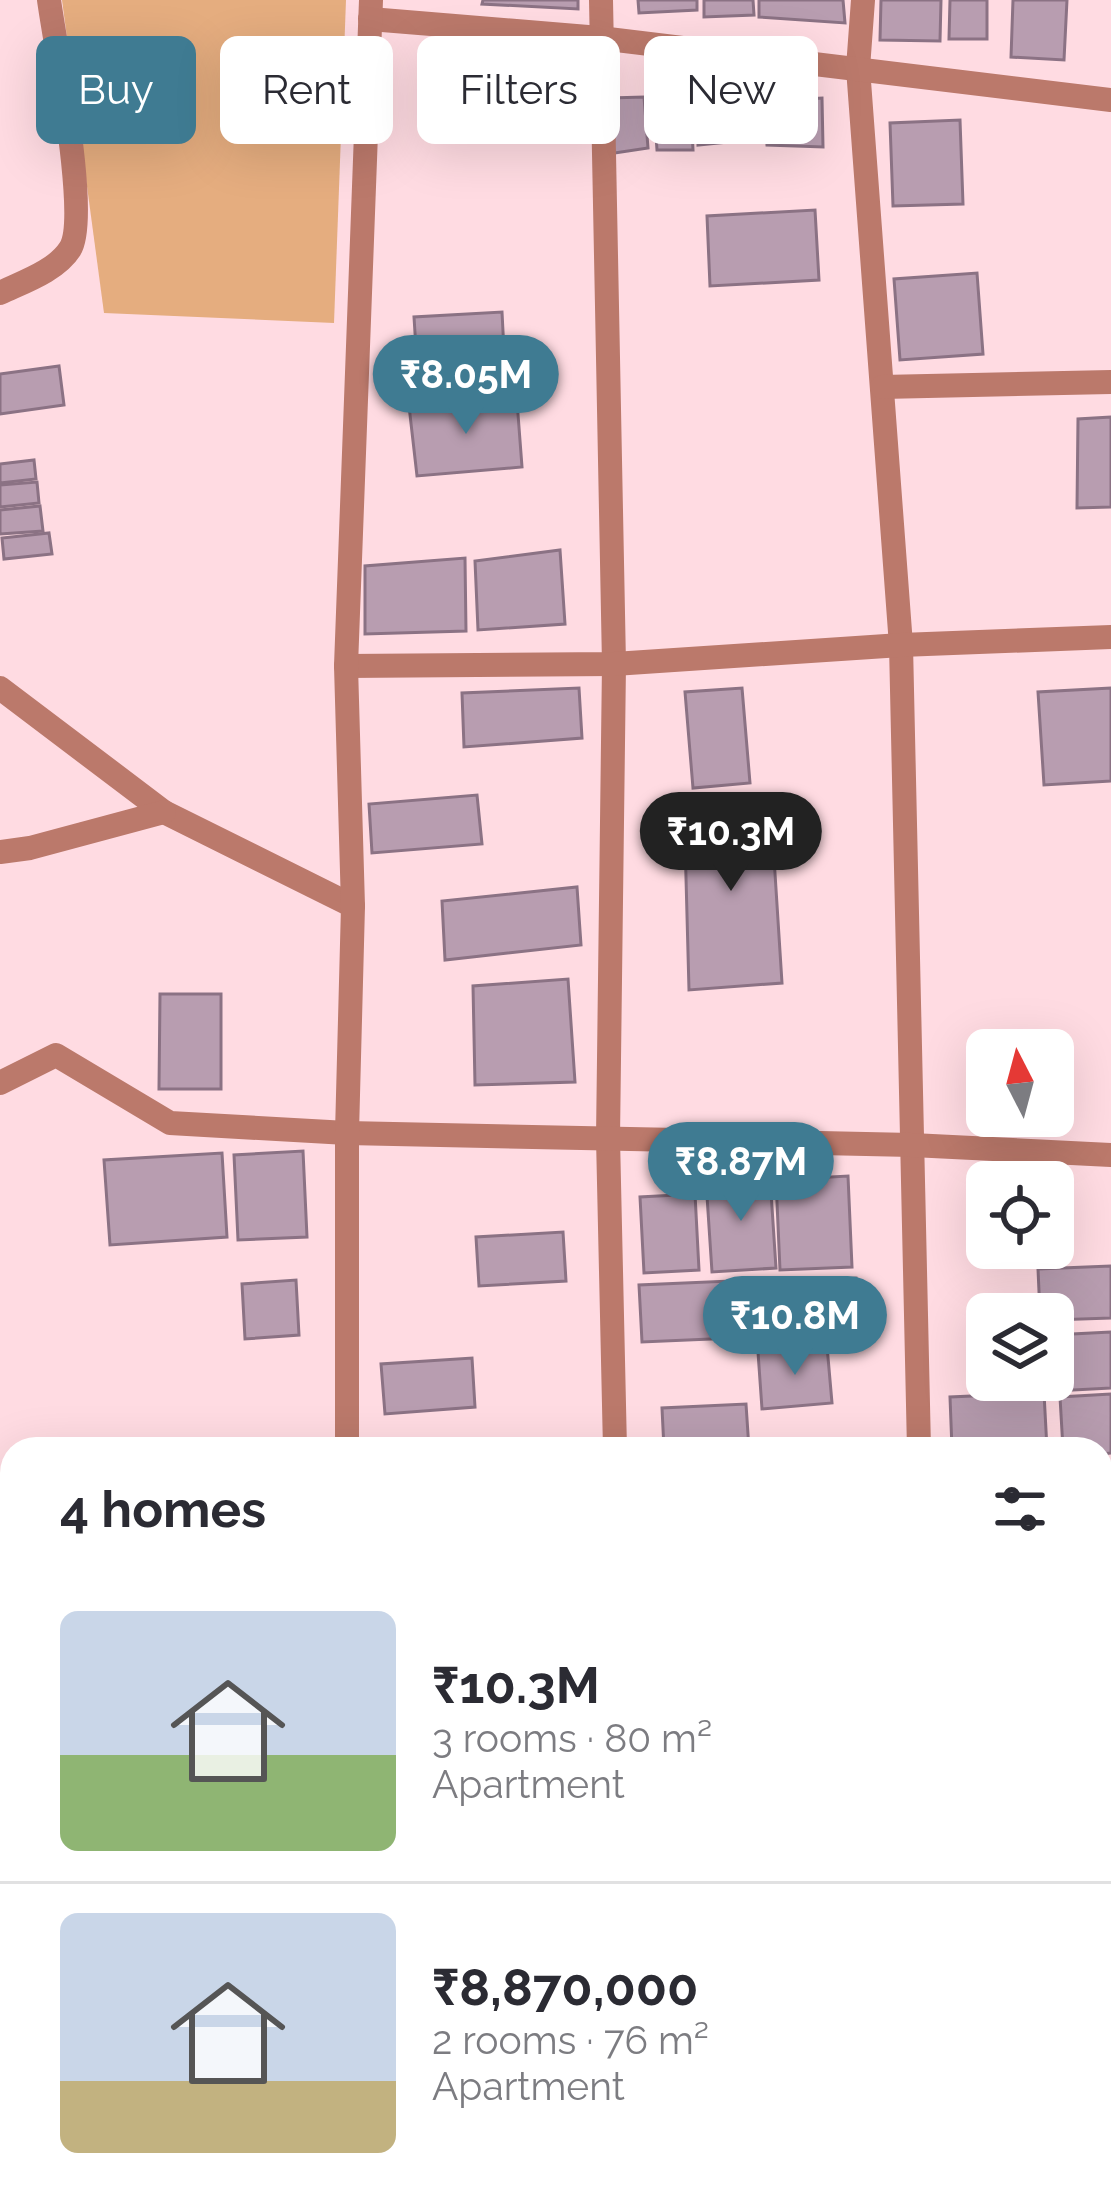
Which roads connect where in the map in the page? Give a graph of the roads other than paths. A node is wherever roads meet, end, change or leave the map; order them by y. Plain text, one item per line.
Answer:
1 (49, 0) edge
2 (601, 0) edge
3 (862, 0) edge
4 (370, 10) edge
5 (584, 36) edge
6 (600, 36) edge
7 (620, 40) edge
8 (858, 68) junction
9 (1111, 100) edge
10 (602, 144) edge
11 (0, 293) edge
12 (1111, 382) edge
13 (882, 387) junction
14 (1111, 637) edge
15 (901, 645) junction
16 (614, 664) junction
17 (346, 667) junction
18 (0, 688) edge
19 (164, 812) junction
20 (0, 852) edge
21 (353, 906) junction
22 (0, 1083) edge
23 (347, 1132) junction
24 (608, 1138) junction
25 (912, 1145) junction
26 (1111, 1155) edge
27 (347, 1437) edge
28 (615, 1437) edge
29 (919, 1437) edge

1 - 11 street
2 - 6 street
3 - 8 street
4 - 5 street
4 - 17 street
7 - 8 street
8 - 9 street
8 - 13 street
10 - 16 street
12 - 13 street
13 - 15 street
14 - 15 street
15 - 16 street
15 - 25 street
16 - 17 street
16 - 24 street
17 - 21 street
18 - 19 street
19 - 20 street
19 - 21 street
21 - 23 street
22 - 23 street
23 - 24 street
23 - 27 street
24 - 25 street
24 - 28 street
25 - 26 street
25 - 29 street

